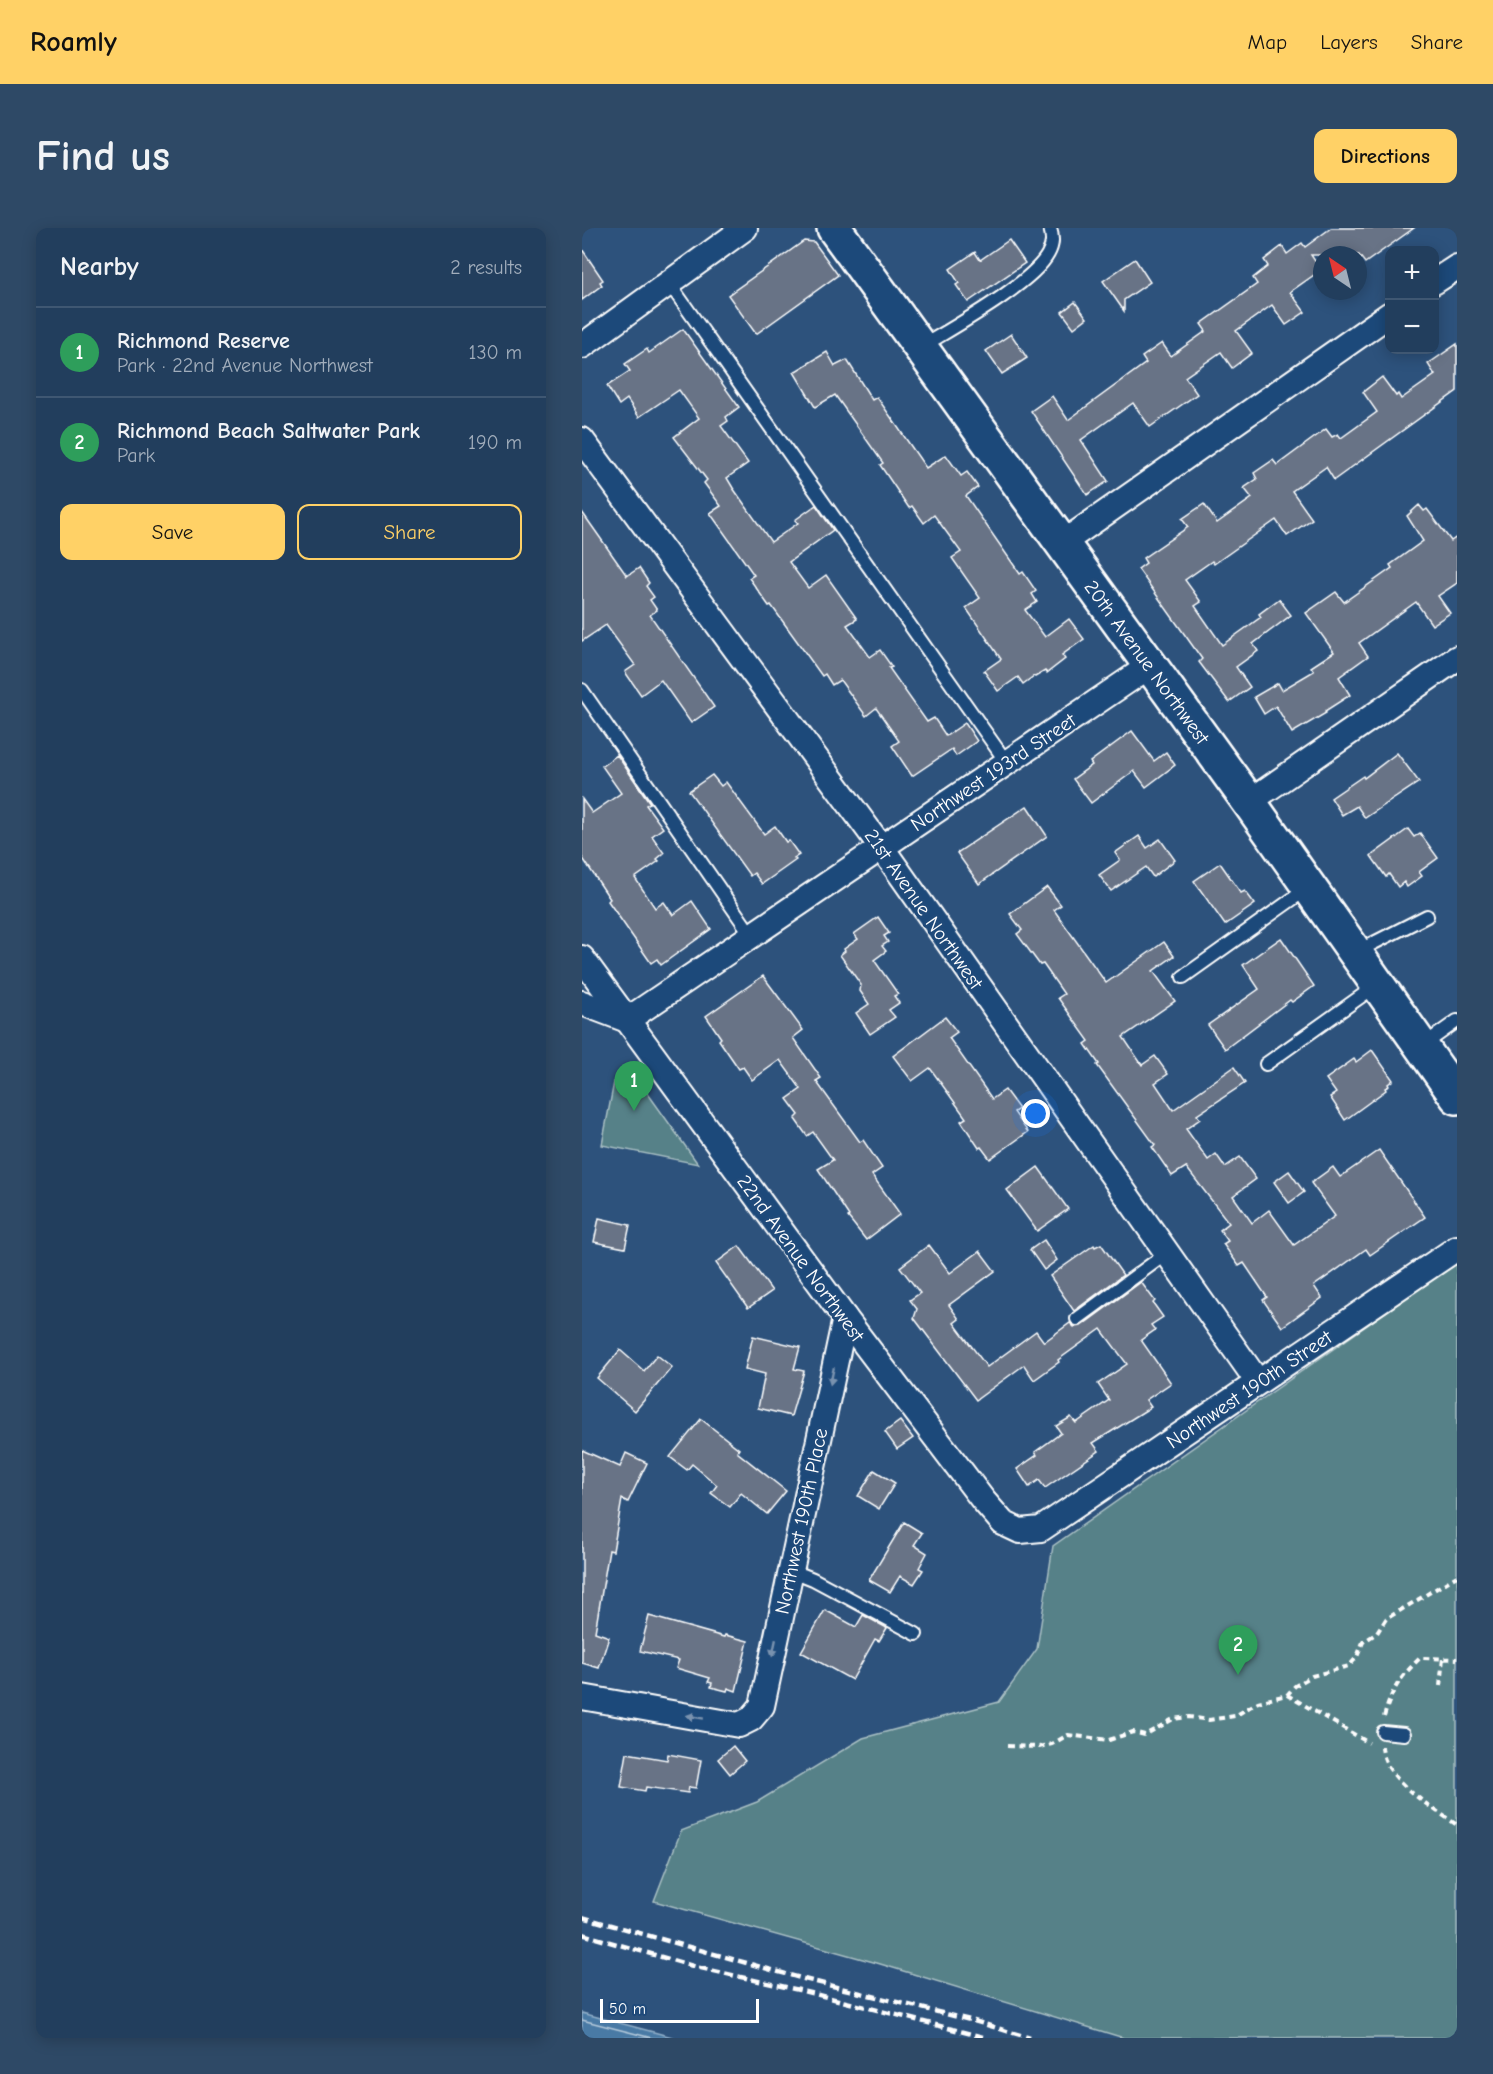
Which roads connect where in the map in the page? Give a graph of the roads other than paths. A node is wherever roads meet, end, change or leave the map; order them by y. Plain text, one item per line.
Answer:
1 (745, 228) edge
2 (834, 228) edge
3 (1050, 228) edge
4 (1457, 267) edge
5 (1439, 279) edge
6 (669, 283) junction
7 (1385, 317) edge
8 (582, 346) edge
9 (920, 348) junction
10 (582, 440) edge
11 (1061, 544) junction
12 (1457, 658) edge
13 (1150, 665) junction
14 (582, 690) edge
15 (1007, 763) junction
16 (1249, 802) junction
17 (882, 849) junction
18 (1309, 887) junction
19 (1427, 916) dead end
20 (752, 936) junction
21 (1355, 953) junction
22 (582, 958) edge
23 (1183, 977) dead end
24 (1377, 984) junction
25 (582, 1003) edge
26 (627, 1020) junction
27 (1457, 1021) edge
28 (1422, 1047) junction
29 (1266, 1064) dead end
30 (1457, 1097) edge
31 (1457, 1248) edge
32 (1167, 1253) junction
33 (845, 1318) junction
34 (1077, 1318) dead end
35 (1258, 1382) junction
36 (1041, 1529) joint
37 (790, 1574) junction
38 (916, 1634) dead end
39 (582, 1697) edge
40 (1383, 1732) dead end
41 (1404, 1734) dead end

1 - 6 street
2 - 9 street, 20th Avenue Northwest
3 - 9 lane
4 - 5 street
6 - 8 street
6 - 15 lane
7 - 11 street
9 - 11 street, 20th Avenue Northwest
10 - 17 street, 21st Avenue Northwest
11 - 13 street, 20th Avenue Northwest
12 - 16 street
13 - 15 street, Northwest 193rd Street
13 - 16 street, 20th Avenue Northwest
14 - 20 lane
15 - 17 street, Northwest 193rd Street
16 - 18 street, 20th Avenue Northwest
17 - 20 street, Northwest 193rd Street
17 - 32 street, 21st Avenue Northwest
18 - 21 street, 20th Avenue Northwest
18 - 23 lane
19 - 21 lane
20 - 26 street, Northwest 193rd Street
21 - 24 street, 20th Avenue Northwest
22 - 26 street, 22nd Avenue Northwest
24 - 28 street, 20th Avenue Northwest
24 - 29 lane
25 - 26 street
26 - 33 street, 22nd Avenue Northwest
27 - 28 lane
28 - 30 street, 20th Avenue Northwest
31 - 35 street, Northwest 190th Street
32 - 34 lane
32 - 35 street, 21st Avenue Northwest
33 - 36 street, 22nd Avenue Northwest
33 -> 37 street, Northwest 190th Place
35 - 36 street, Northwest 190th Street
37 - 38 lane
37 -> 39 street, Northwest 190th Place
40 - 41 lane

